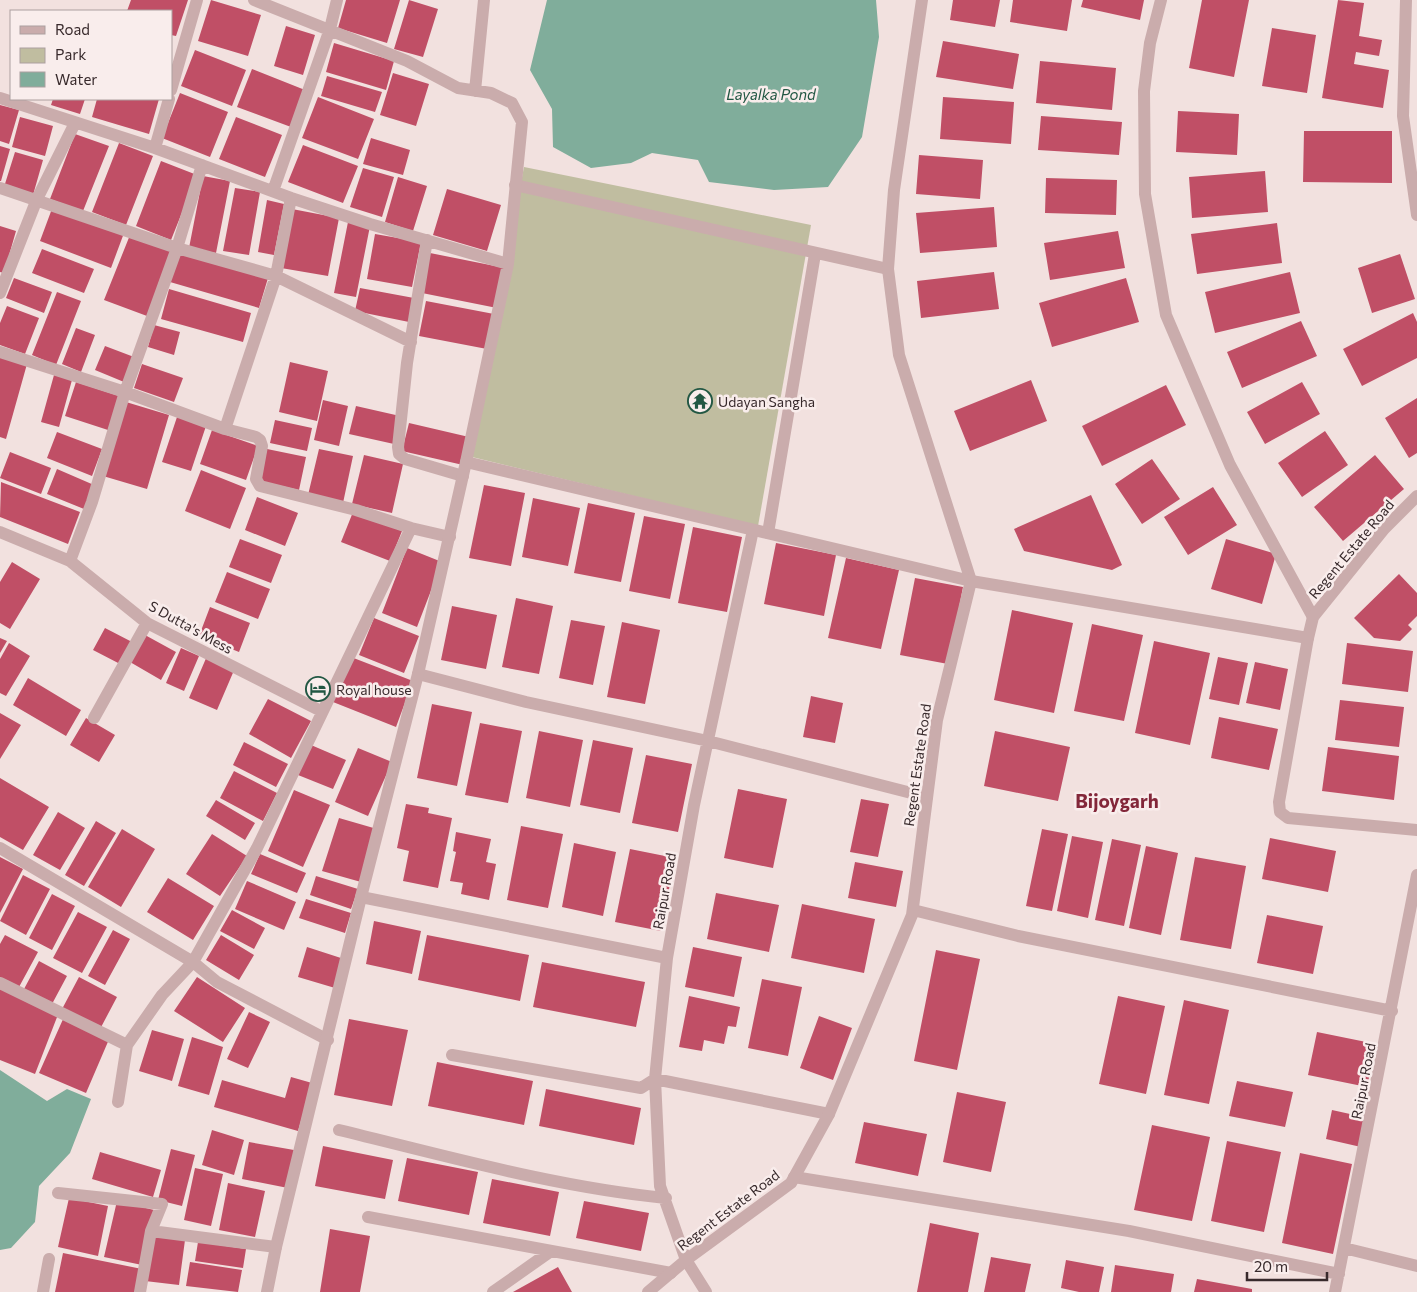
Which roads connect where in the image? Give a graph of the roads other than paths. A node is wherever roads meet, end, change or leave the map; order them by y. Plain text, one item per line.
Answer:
1 (197, 0) edge
2 (254, 0) edge
3 (337, 0) edge
4 (484, 0) edge
5 (922, 0) edge
6 (1160, 0) edge
7 (1406, 0) edge
8 (330, 29) junction
9 (172, 87) edge
10 (475, 90) junction
11 (0, 98) edge
12 (169, 100) edge
13 (75, 123) junction
14 (155, 148) junction
15 (202, 165) junction
16 (515, 185) junction
17 (0, 188) edge
18 (273, 191) junction
19 (291, 198) junction
20 (37, 199) junction
21 (1417, 215) edge
22 (427, 240) junction
23 (177, 248) junction
24 (815, 254) junction
25 (508, 264) junction
26 (888, 269) junction
27 (276, 276) junction
28 (0, 293) edge
29 (411, 342) junction
30 (0, 352) edge
31 (125, 392) junction
32 (225, 429) junction
33 (466, 462) junction
34 (463, 476) junction
35 (1417, 496) edge
36 (411, 528) junction
37 (753, 530) junction
38 (0, 532) edge
39 (768, 533) junction
40 (450, 537) junction
41 (70, 561) junction
42 (971, 581) junction
43 (1313, 617) junction
44 (147, 623) junction
45 (1308, 638) junction
46 (418, 674) junction
47 (321, 711) junction
48 (94, 718) dead end
49 (708, 741) junction
50 (927, 797) junction
51 (1417, 830) edge
52 (0, 848) edge
53 (1417, 875) edge
54 (361, 897) junction
55 (913, 910) junction
56 (667, 958) junction
57 (193, 962) junction
58 (0, 983) edge
59 (1392, 1011) junction
60 (328, 1040) junction
61 (127, 1045) junction
62 (452, 1055) dead end
63 (655, 1079) junction
64 (118, 1102) dead end
65 (829, 1114) junction
66 (339, 1130) dead end
67 (794, 1177) junction
68 (58, 1193) dead end
69 (666, 1198) junction
70 (368, 1217) dead end
71 (151, 1231) junction
72 (276, 1247) junction
73 (1344, 1248) junction
74 (551, 1251) junction
75 (49, 1259) dead end
76 (686, 1260) junction
77 (1417, 1266) edge
78 (671, 1273) junction
79 (1339, 1274) junction
80 (43, 1292) edge
81 (140, 1292) edge
82 (267, 1292) edge
83 (493, 1292) edge
84 (648, 1292) edge
85 (706, 1292) edge
86 (1335, 1292) edge

1 - 9 street
2 - 8 street
3 - 8 street
4 - 10 street
5 - 26 street
6 - 43 street
7 - 21 street
8 - 10 street
8 - 18 street
10 - 16 street
11 - 13 street
12 - 14 street
13 - 14 street
13 - 20 street
14 - 15 street
15 - 18 street
15 - 23 street
16 - 24 street
16 - 25 street
17 - 20 street
18 - 19 street
19 - 22 street
19 - 27 street
20 - 23 street
20 - 28 street
22 - 25 street
22 - 29 street
23 - 27 street
23 - 31 street
24 - 26 street
24 - 39 street
25 - 33 street
26 - 42 street
27 - 29 street
27 - 32 street
29 - 34 street
30 - 31 street
31 - 32 street
31 - 41 street
32 - 36 street
33 - 34 street
33 - 37 street
34 - 40 street
35 - 43 street, Regent Estate Road
36 - 40 street
36 - 47 street
37 - 39 street
37 - 49 street, Raipur Road
38 - 41 street, S Dutta's Mess
39 - 42 street
40 - 46 street
41 - 44 street, S Dutta's Mess
42 - 45 street
42 - 50 street, Regent Estate Road
43 - 45 street, Regent Estate Road
44 - 47 street, S Dutta's Mess
44 - 48 street
45 - 51 street, Regent Estate Road
46 - 49 street
46 - 54 street
47 - 57 street
49 - 50 street
49 - 56 street, Raipur Road
50 - 55 street, Regent Estate Road
52 - 57 street
53 - 59 street, Raipur Road
54 - 56 street
54 - 60 street
55 - 59 street
55 - 65 street, Regent Estate Road
56 - 63 street, Raipur Road
57 - 60 street
57 - 61 street
58 - 61 street
59 - 73 street, Raipur Road
60 - 72 street
61 - 64 street
62 - 63 street
63 - 65 street
63 - 69 street, Raipur Road
65 - 67 street, Regent Estate Road
66 - 69 street
67 - 76 street, Regent Estate Road
67 - 79 street
68 - 71 street
69 - 76 street, Raipur Road
70 - 74 street
71 - 72 street
71 - 81 street
72 - 82 street
73 - 77 street
73 - 79 street, Raipur Road
74 - 78 street
74 - 83 street
75 - 80 street
76 - 78 street, Regent Estate Road
76 - 85 street, Raipur Road
78 - 84 street, Regent Estate Road
79 - 86 street, Raipur Road

